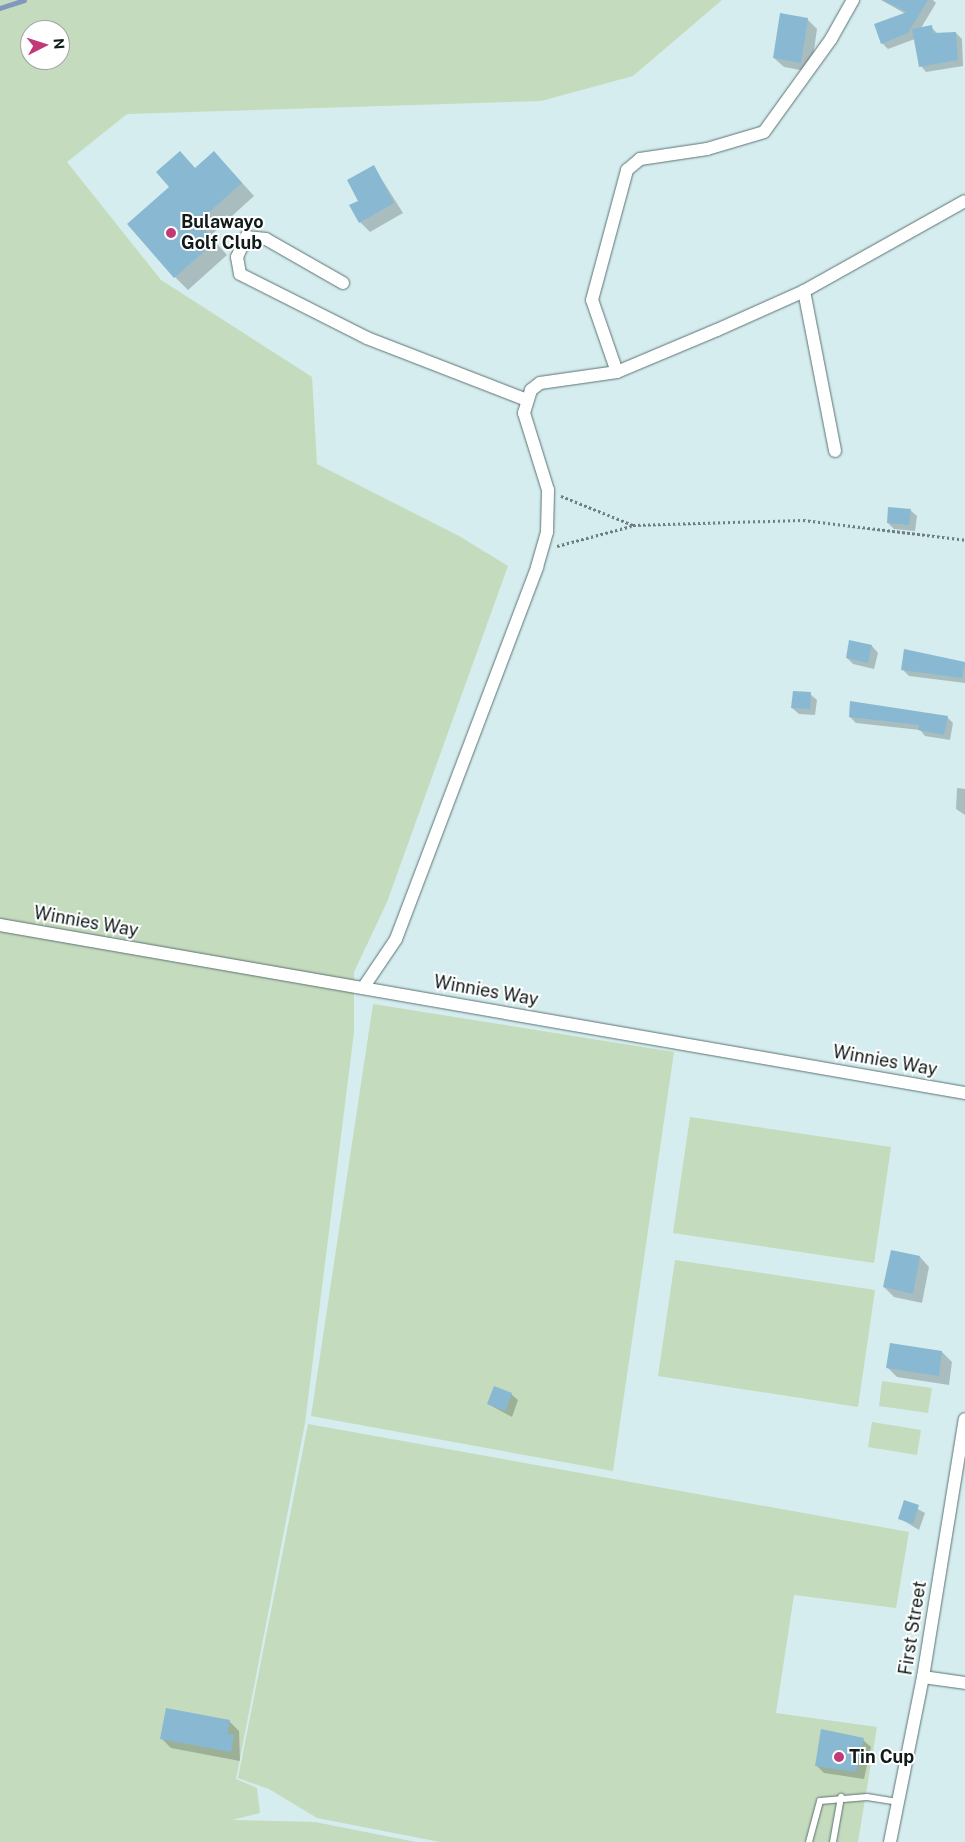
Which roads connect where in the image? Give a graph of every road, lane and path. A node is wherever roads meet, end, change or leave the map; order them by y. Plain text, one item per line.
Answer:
1 (852, 0) edge
2 (965, 200) edge
3 (344, 283) dead end
4 (804, 291) junction
5 (617, 372) junction
6 (527, 400) junction
7 (835, 451) dead end
8 (548, 490) junction
9 (633, 525) junction
10 (965, 540) edge
11 (542, 550) junction
12 (0, 925) edge
13 (363, 988) junction
14 (965, 1092) edge
15 (965, 1419) edge
16 (923, 1677) junction
17 (965, 1683) edge
18 (841, 1797) junction
19 (898, 1802) junction
20 (891, 1840) edge
21 (809, 1842) edge
22 (833, 1842) edge

1 - 5 street
2 - 4 street
3 - 6 street
4 - 5 street
4 - 7 street
5 - 6 street
6 - 8 street
8 - 9 path
8 - 11 street
9 - 10 path
9 - 11 path
11 - 13 street
12 - 13 street, Winnies Way
13 - 14 street, Winnies Way
15 - 16 street, First Street
16 - 17 street
16 - 19 street, First Street
18 - 19 lane
18 - 21 lane
18 - 22 lane
19 - 20 street, First Street

